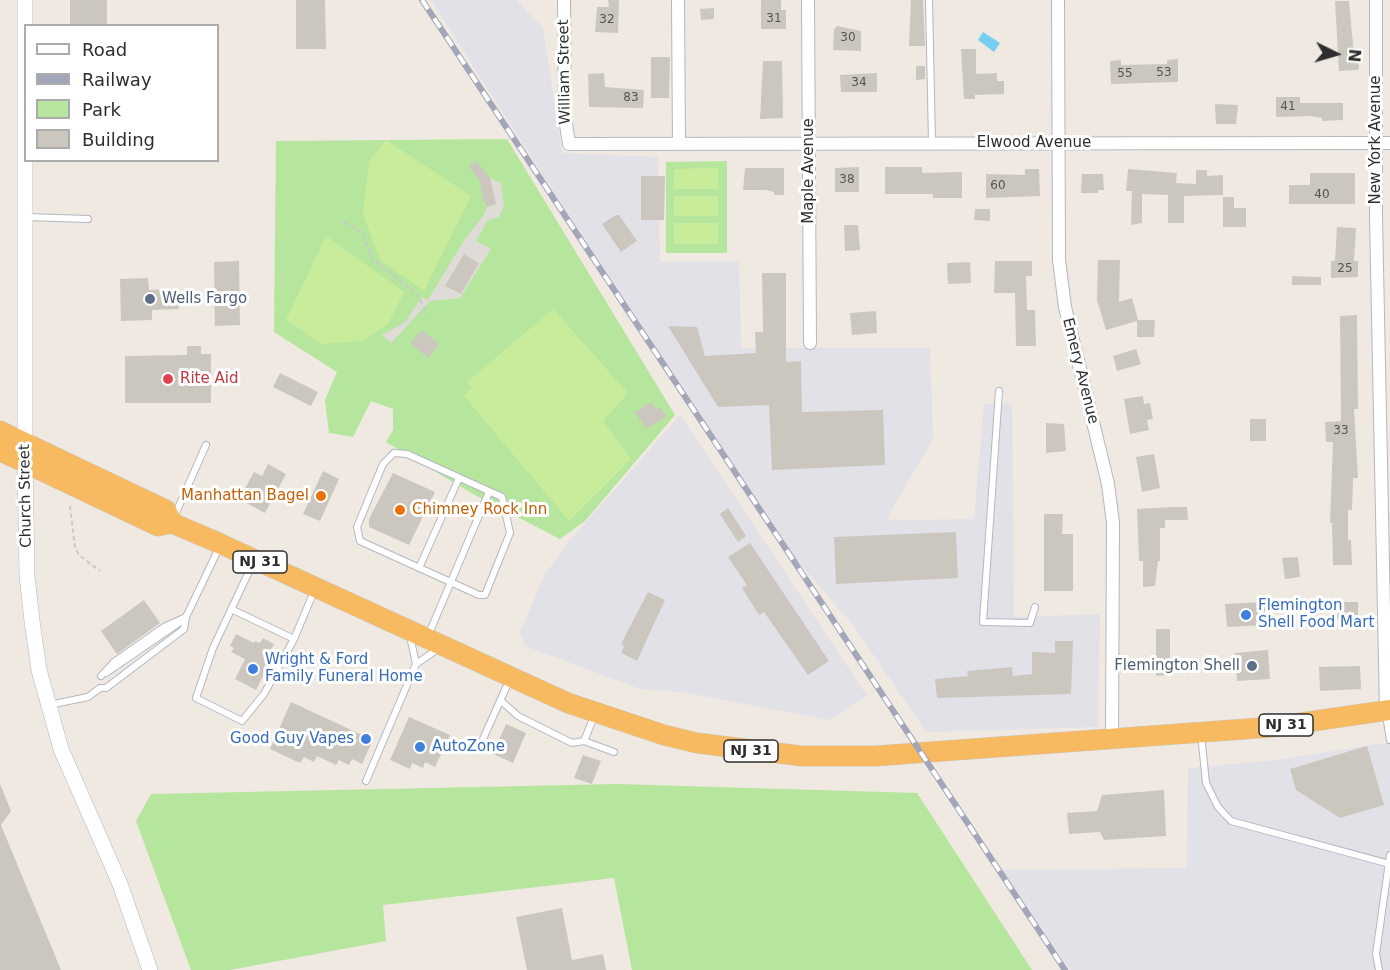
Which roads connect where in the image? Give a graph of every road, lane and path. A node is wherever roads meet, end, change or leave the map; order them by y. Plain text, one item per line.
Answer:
1 (25, 0) edge
2 (564, 0) edge
3 (678, 0) edge
4 (808, 0) edge
5 (929, 0) edge
6 (1058, 0) edge
7 (1376, 0) edge
8 (25, 24) edge
9 (932, 142) junction
10 (809, 143) junction
11 (1376, 143) junction
12 (1390, 143) edge
13 (569, 144) joint
14 (679, 144) junction
15 (1059, 144) junction
16 (25, 162) edge
17 (25, 217) junction
18 (88, 219) dead end
19 (344, 222) dead end
20 (427, 315) dead end
21 (810, 343) dead end
22 (999, 391) dead end
23 (0, 431) edge
24 (26, 443) junction
25 (206, 445) dead end
26 (0, 451) edge
27 (25, 463) junction
28 (459, 478) junction
29 (489, 492) junction
30 (70, 506) dead end
31 (172, 523) junction
32 (221, 544) junction
33 (254, 560) junction
34 (419, 568) junction
35 (100, 571) dead end
36 (1387, 579) edge
37 (453, 582) junction
38 (315, 588) junction
39 (1035, 607) dead end
40 (231, 609) junction
41 (186, 617) junction
42 (294, 639) junction
43 (426, 639) junction
44 (1387, 644) edge
45 (416, 664) junction
46 (101, 676) dead end
47 (511, 677) junction
48 (501, 700) junction
49 (49, 705) junction
50 (1388, 711) edge
51 (596, 714) junction
52 (1201, 733) junction
53 (1112, 740) junction
54 (1390, 740) edge
55 (584, 741) junction
56 (479, 748) dead end
57 (614, 752) dead end
58 (366, 781) dead end
59 (1390, 855) edge
60 (1390, 864) edge
61 (150, 970) edge
62 (1379, 970) edge

1 - 8 street, Church Street
2 - 13 street, William Street
3 - 14 street
4 - 10 street, Maple Avenue
5 - 9 lane
6 - 15 street, Emery Avenue
7 - 11 street, New York Avenue
9 - 10 street, Elwood Avenue
9 - 15 street, Elwood Avenue
10 - 14 street, Elwood Avenue
10 - 21 street, Maple Avenue
11 - 12 street, Elwood Avenue
11 - 15 street, Elwood Avenue
11 - 36 street, New York Avenue
13 - 14 street, Elwood Avenue
15 - 53 street, Emery Avenue
16 - 17 street, Church Street
17 - 18 lane
17 - 24 street, Church Street
19 - 20 path
22 - 39 lane
23 - 24 highway, NJ 31 / NJ 31
24 - 27 street, Church Street
24 - 31 highway, NJ 31 / NJ 31
25 - 31 lane
26 - 27 highway, NJ 31 / NJ 31
27 - 31 highway, NJ 31 / NJ 31
27 - 49 street, Church Street
28 - 29 lane
28 - 34 lane
28 - 34 lane
29 - 37 lane
29 - 37 lane
30 - 35 path
31 - 32 highway, NJ 31 / NJ 31
32 - 33 highway, NJ 31 / NJ 31
32 - 41 lane
33 - 38 highway, NJ 31 / NJ 31
33 - 40 lane
34 - 37 lane
36 - 44 street, New York Avenue
37 - 43 lane
38 - 42 lane
38 - 43 highway, NJ 31 / NJ 31
40 - 42 lane
40 - 42 lane
41 - 46 lane
41 - 49 lane
43 - 45 lane
43 - 45 lane
43 - 47 highway, NJ 31
44 - 50 street, New York Avenue
45 - 58 lane
47 - 48 lane
47 - 51 highway, NJ 31
48 - 55 lane
48 - 56 lane
49 - 61 street, Church Street
50 - 52 highway, NJ 31
50 - 54 lane
51 - 53 highway, NJ 31
51 - 55 lane
52 - 53 highway, NJ 31
52 - 60 lane
55 - 57 lane
59 - 60 lane
60 - 62 lane

